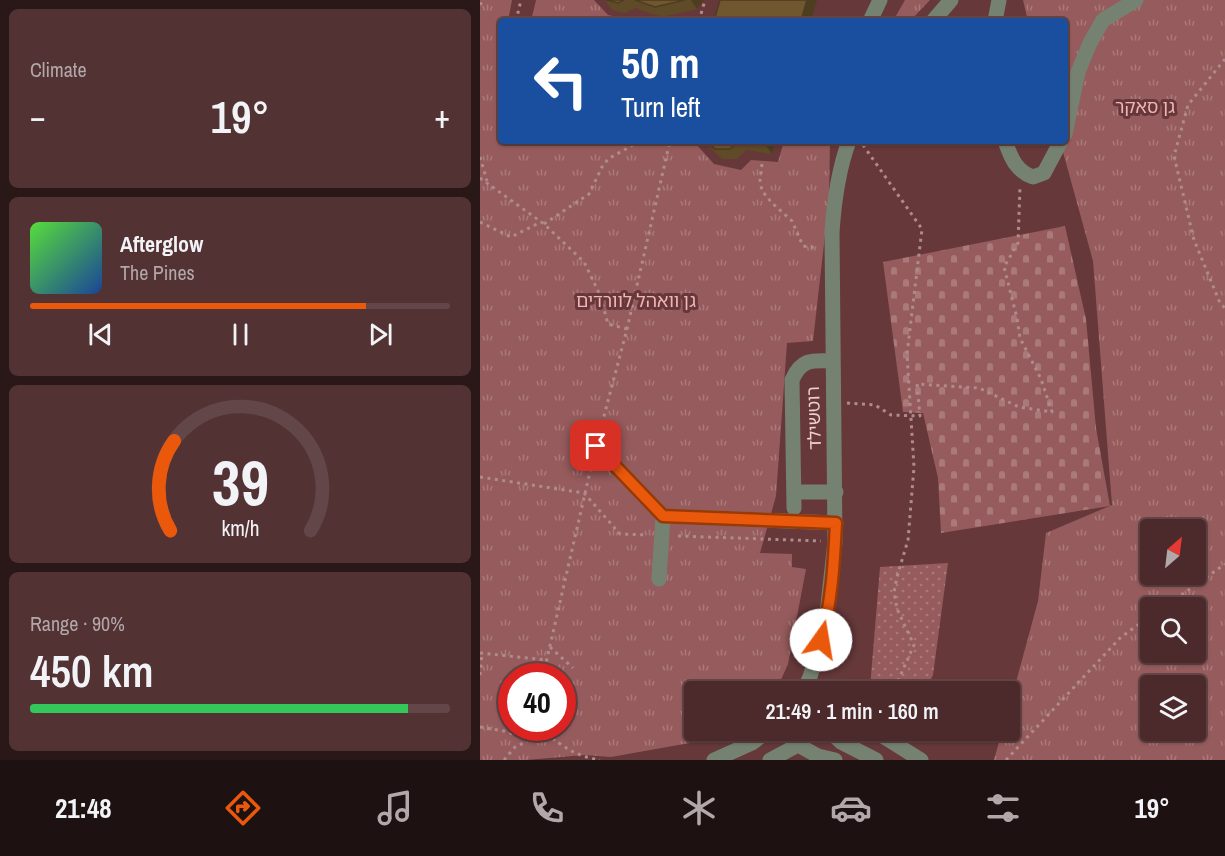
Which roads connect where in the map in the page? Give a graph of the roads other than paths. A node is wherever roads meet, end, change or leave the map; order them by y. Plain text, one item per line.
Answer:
1 (880, 0) edge
2 (951, 0) edge
3 (999, 0) edge
4 (1136, 0) edge
5 (871, 18) edge
6 (936, 18) edge
7 (996, 18) edge
8 (1068, 120) edge
9 (848, 144) edge
10 (1006, 144) edge
11 (1059, 144) edge
12 (832, 361) junction
13 (596, 446) road end
14 (794, 492) junction
15 (836, 492) junction
16 (794, 508) dead end
17 (663, 516) junction
18 (836, 523) junction
19 (659, 579) dead end
20 (809, 681) edge
21 (755, 741) edge
22 (802, 741) edge
23 (840, 741) edge
24 (891, 741) edge
25 (798, 745) junction
26 (714, 760) edge
27 (770, 760) edge
28 (834, 760) edge
29 (876, 760) edge
30 (921, 760) edge

1 - 5 street
2 - 6 street
3 - 7 street
4 - 8 street
9 - 12 street, רוטשילד
10 - 11 street
12 - 14 street
12 - 15 street, רוטשילד
13 - 17 street
14 - 15 street
14 - 16 street
15 - 18 street, רוטשילד
17 - 18 street
17 - 19 street
18 - 20 street, רוטשילד
21 - 26 street
22 - 25 street
23 - 29 street
24 - 30 street
25 - 27 street
25 - 28 street

